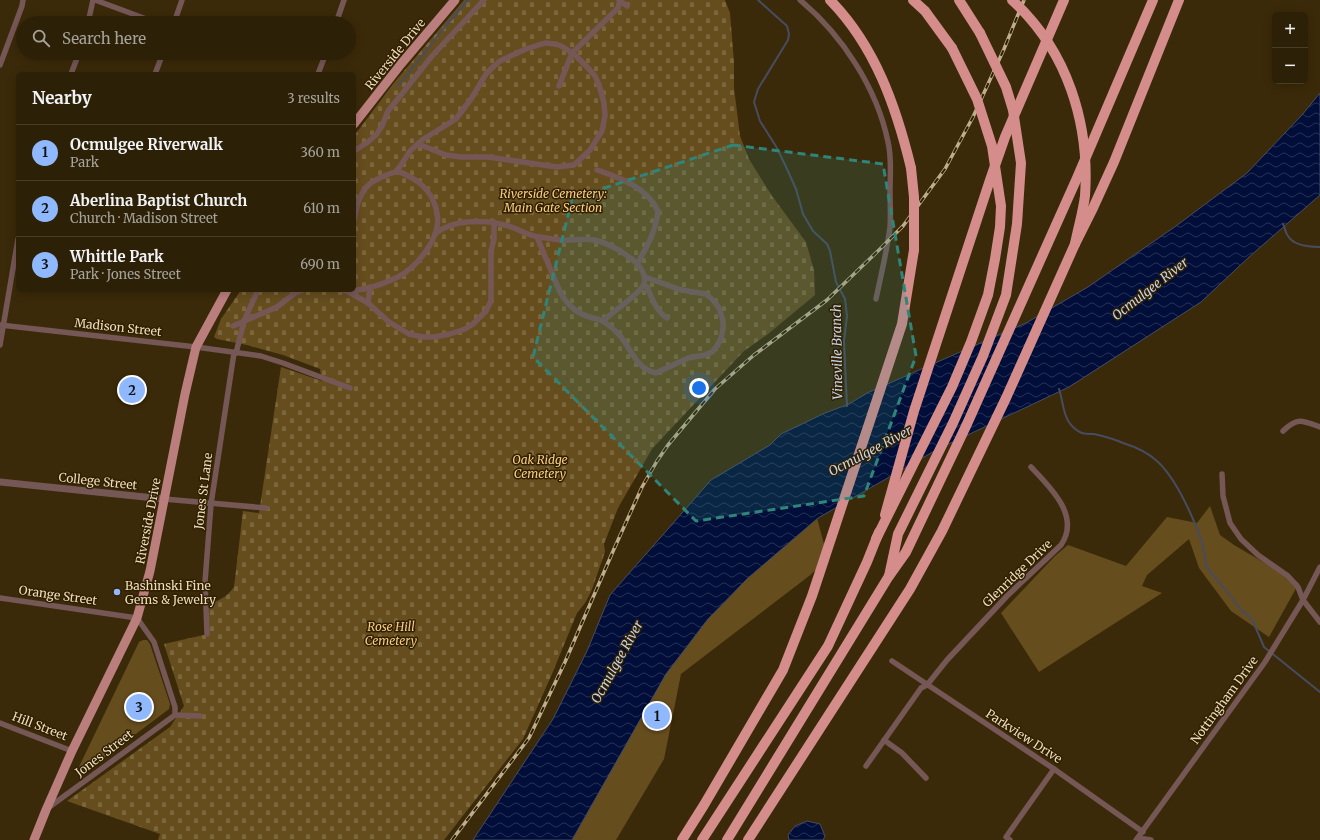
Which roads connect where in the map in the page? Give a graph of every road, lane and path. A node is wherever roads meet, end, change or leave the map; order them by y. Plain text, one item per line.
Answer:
1 (24, 0) edge
2 (94, 0) edge
3 (182, 0) edge
4 (344, 0) edge
5 (455, 0) edge
6 (484, 0) edge
7 (620, 0) edge
8 (800, 0) edge
9 (830, 0) edge
10 (913, 0) edge
11 (959, 0) edge
12 (1012, 0) edge
13 (1064, 0) edge
14 (1153, 0) edge
15 (1179, 0) edge
16 (627, 6) dead end
17 (18, 16) edge
18 (90, 16) edge
19 (138, 16) edge
20 (176, 16) edge
21 (338, 16) edge
22 (16, 22) edge
23 (572, 53) junction
24 (76, 60) edge
25 (160, 60) edge
26 (323, 60) edge
27 (0, 65) edge
28 (72, 72) edge
29 (156, 72) edge
30 (319, 72) edge
31 (559, 86) dead end
32 (356, 121) edge
33 (418, 144) junction
34 (356, 150) edge
35 (597, 170) dead end
36 (395, 172) junction
37 (356, 213) edge
38 (438, 217) junction
39 (494, 222) junction
40 (449, 225) junction
41 (435, 234) junction
42 (537, 237) junction
43 (1075, 244) junction
44 (16, 250) edge
45 (637, 264) junction
46 (645, 277) junction
47 (644, 285) junction
48 (370, 287) junction
49 (356, 289) edge
50 (226, 292) edge
51 (257, 292) edge
52 (298, 292) edge
53 (349, 292) edge
54 (876, 299) dead end
55 (368, 303) junction
56 (667, 318) dead end
57 (603, 320) junction
58 (244, 321) junction
59 (2, 325) edge
60 (233, 326) dead end
61 (0, 345) edge
62 (196, 347) junction
63 (235, 353) junction
64 (350, 388) dead end
65 (1320, 427) edge
66 (1283, 431) dead end
67 (1031, 467) dead end
68 (1222, 474) dead end
69 (0, 482) edge
70 (164, 498) junction
71 (211, 504) junction
72 (266, 508) dead end
73 (876, 539) junction
74 (1320, 567) edge
75 (889, 576) junction
76 (0, 598) edge
77 (1302, 600) junction
78 (136, 618) junction
79 (1320, 622) edge
80 (207, 634) dead end
81 (892, 661) dead end
82 (926, 685) junction
83 (175, 715) junction
84 (200, 716) dead end
85 (0, 723) edge
86 (884, 740) junction
87 (72, 750) junction
88 (866, 766) dead end
89 (1054, 769) junction
90 (926, 778) dead end
91 (46, 810) junction
92 (1143, 832) junction
93 (1137, 839) edge
94 (34, 840) edge
95 (682, 840) edge
96 (702, 840) edge
97 (727, 840) edge
98 (748, 840) edge
99 (1010, 840) edge
100 (1151, 840) edge

1 - 17 street
2 - 18 street
2 - 19 street
3 - 20 street
4 - 21 street
5 - 32 main road, Riverside Drive
6 - 34 street
7 - 16 street
7 - 23 street
8 - 54 street
9 - 95 highway, bridge
10 - 73 highway, bridge
11 - 75 highway, bridge
12 - 43 highway, bridge
13 - 73 highway, bridge
14 - 75 highway
15 - 43 highway, bridge
22 - 27 street
23 - 31 street
23 - 33 street
23 - 33 street
24 - 28 street
25 - 29 street
26 - 30 street
33 - 36 street
35 - 45 street
36 - 37 street
36 - 38 street
38 - 40 street
38 - 41 street
39 - 40 street
39 - 42 street
39 - 55 street
40 - 41 street
41 - 48 street
42 - 45 street
42 - 57 street
43 - 98 highway
44 - 59 street
45 - 46 street
46 - 47 street
46 - 57 street
47 - 56 street
47 - 57 street
48 - 49 street
48 - 55 street
50 - 62 main road, Riverside Drive
51 - 58 street, Jones St Lane
52 - 58 street
53 - 55 street
58 - 60 street
58 - 63 street, Jones St Lane
59 - 61 street
59 - 62 street, Madison Street
62 - 63 street, Madison Street
62 - 70 main road, Riverside Drive
63 - 64 street, Madison Street
63 - 71 street, Jones St Lane
65 - 66 street
67 - 82 street, Glenridge Drive
68 - 77 street
69 - 70 street, College Street
70 - 71 street, College Street
70 - 78 main road, Riverside Drive
71 - 72 street, College Street
71 - 80 street, Jones St Lane
73 - 96 highway
74 - 77 street, Nottingham Drive
75 - 97 highway
76 - 78 street, Orange Street
77 - 79 street
77 - 92 street, Nottingham Drive
78 - 83 street
78 - 87 main road, Riverside Drive
81 - 82 street, Parkview Drive
82 - 86 street, Glenridge Drive
82 - 89 street, Parkview Drive
83 - 84 street
83 - 91 street, Jones Street
85 - 87 street, Hill Street
86 - 88 street, Glenridge Drive
86 - 90 street
87 - 91 main road, Riverside Drive
89 - 92 street, Parkview Drive
89 - 99 street
91 - 94 main road, Riverside Drive
92 - 93 street, Nottingham Drive
93 - 100 street

